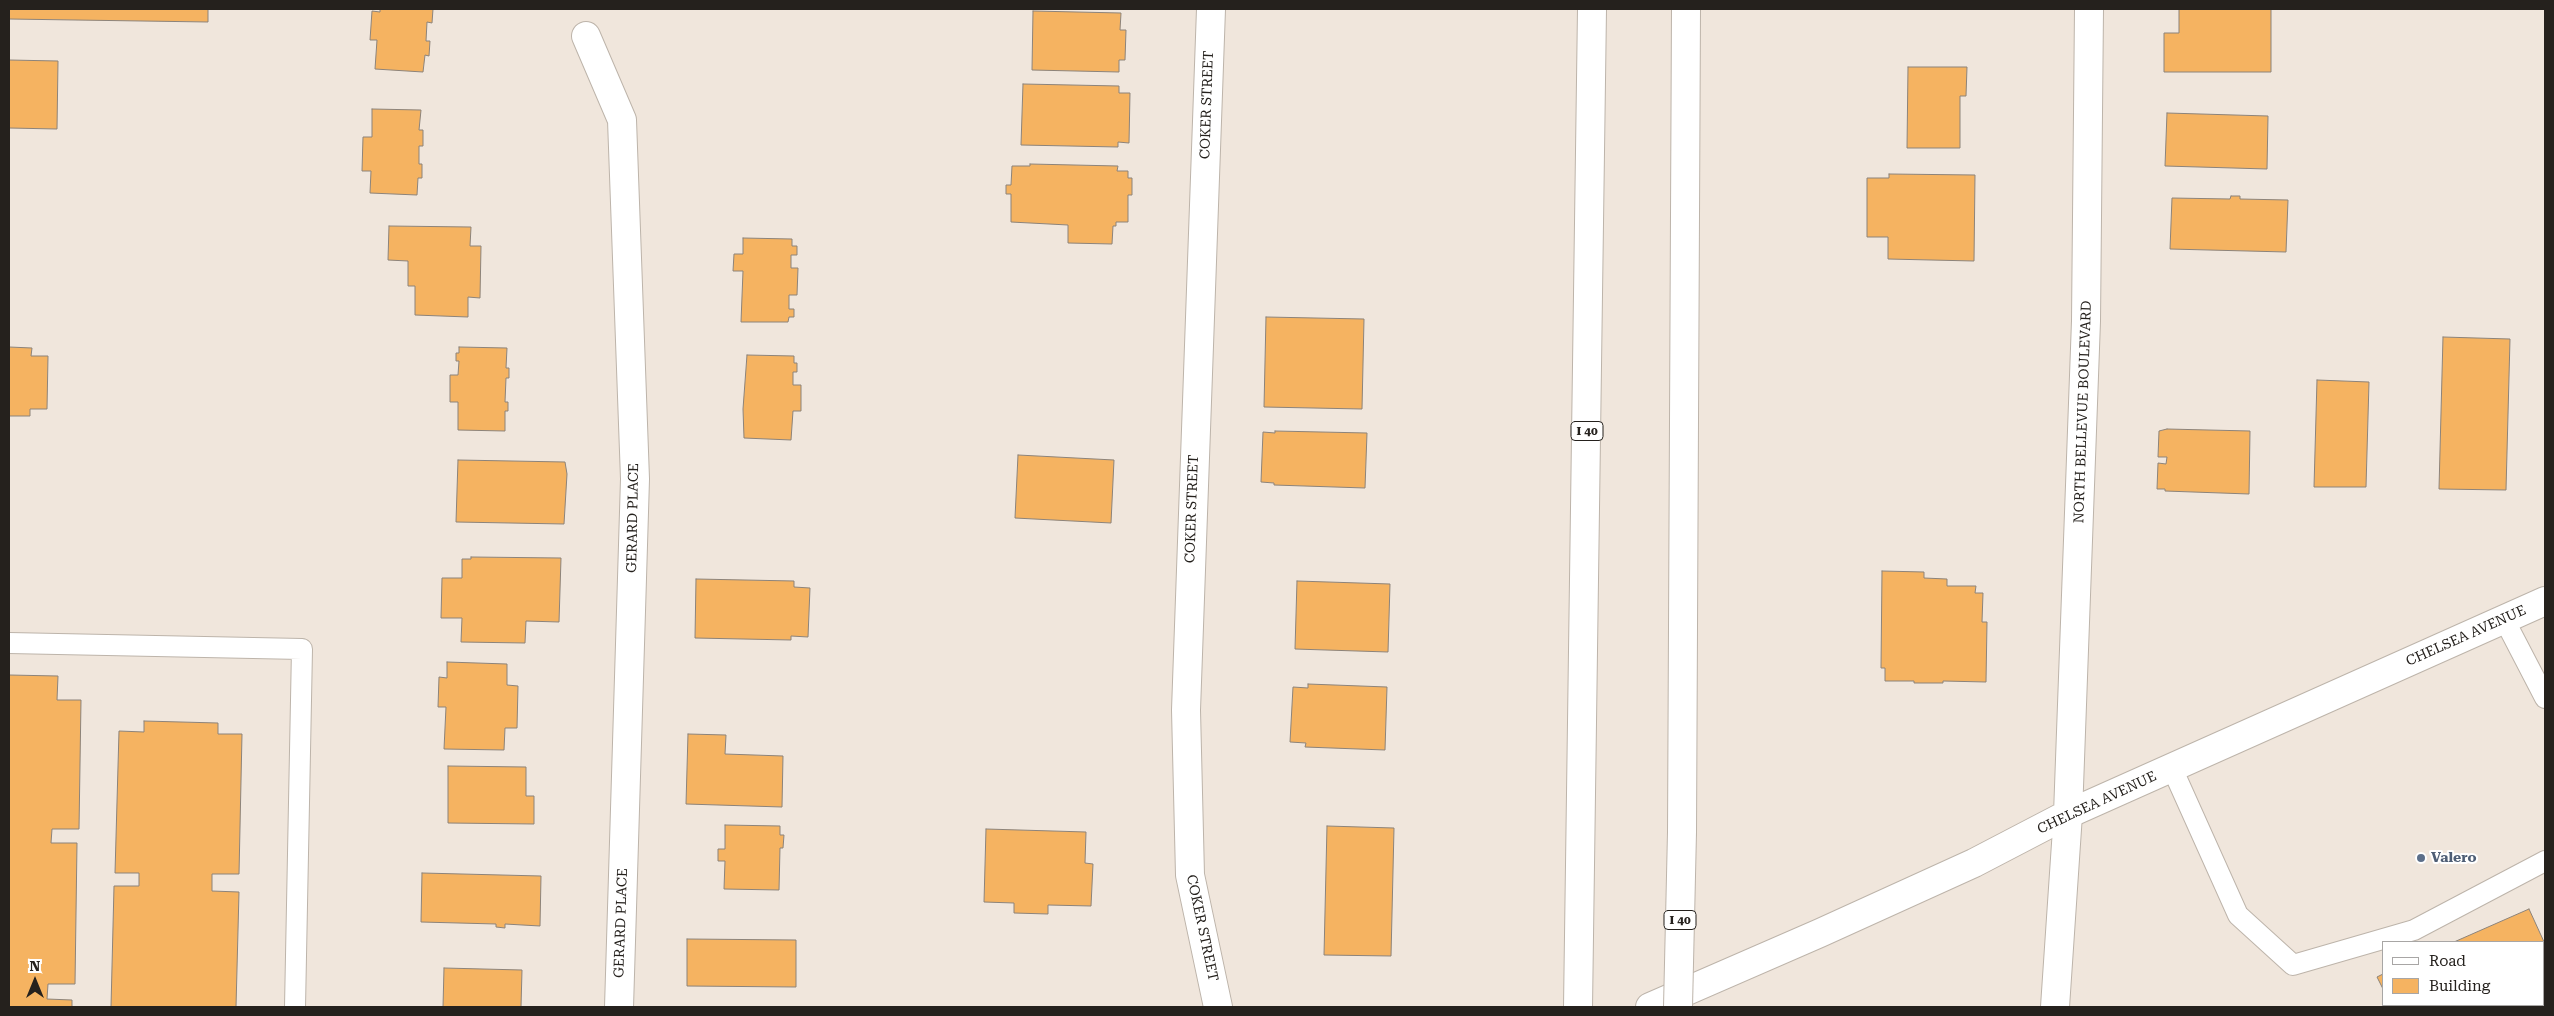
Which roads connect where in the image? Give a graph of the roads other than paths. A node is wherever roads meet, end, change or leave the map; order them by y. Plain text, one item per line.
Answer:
1 (1211, 9) edge
2 (1592, 9) edge
3 (1686, 9) edge
4 (2089, 9) edge
5 (586, 36) dead end
6 (2545, 600) edge
7 (2504, 619) junction
8 (9, 643) edge
9 (2545, 698) edge
10 (2172, 768) junction
11 (2068, 814) junction
12 (2545, 861) edge
13 (295, 1007) edge
14 (619, 1007) edge
15 (1218, 1007) edge
16 (1578, 1007) edge
17 (1650, 1007) edge
18 (1678, 1007) edge
19 (2055, 1007) edge

1 - 15 main road, COKER STREET
2 - 16 main road, I 40
3 - 18 main road, I 40, bridge
4 - 11 main road, NORTH BELLEVUE BOULEVARD
5 - 14 main road, GERARD PLACE
6 - 7 main road, CHELSEA AVENUE
7 - 9 lane
7 - 10 main road, CHELSEA AVENUE
8 - 13 lane
10 - 11 main road, CHELSEA AVENUE
10 - 12 lane
11 - 17 main road, CHELSEA AVENUE
11 - 19 main road, NORTH BELLEVUE BOULEVARD

